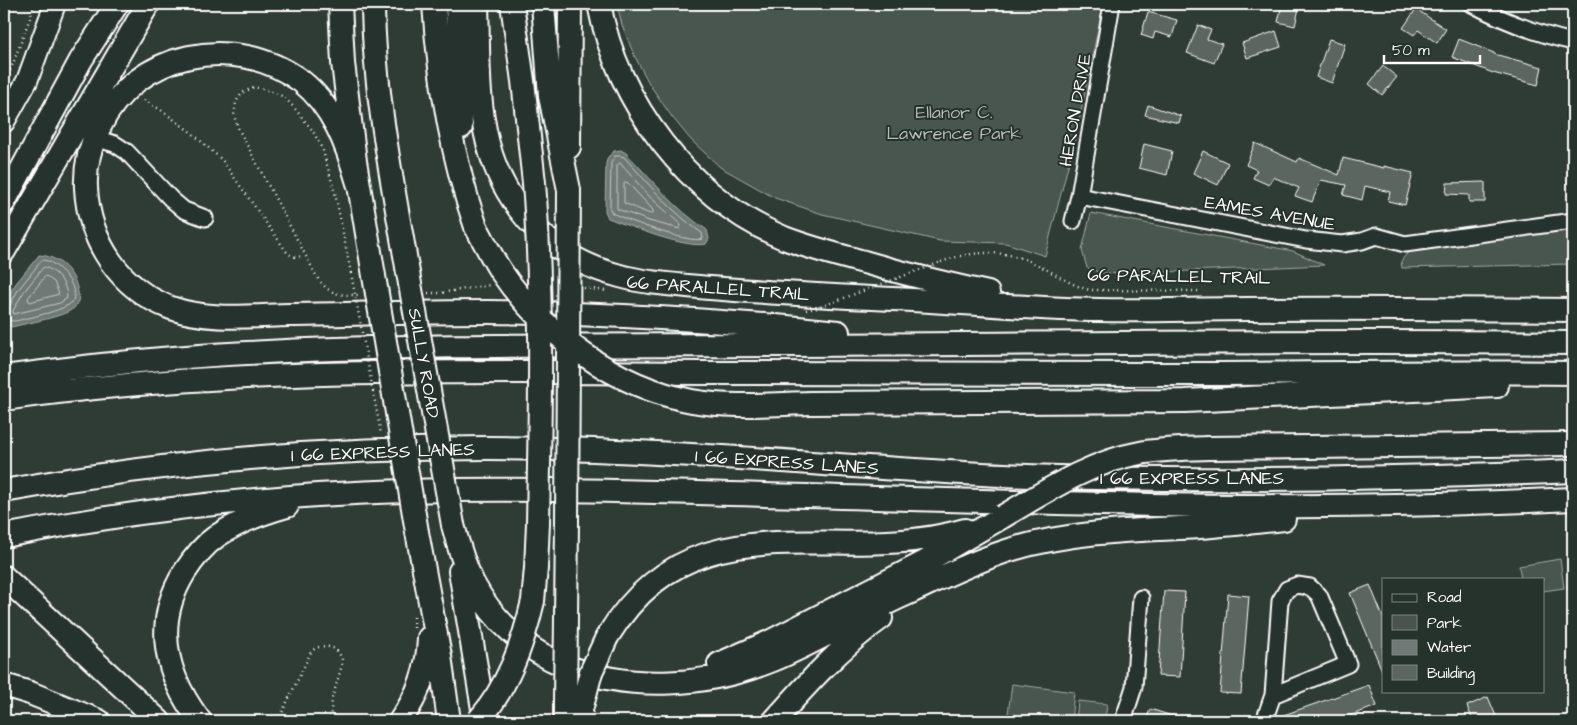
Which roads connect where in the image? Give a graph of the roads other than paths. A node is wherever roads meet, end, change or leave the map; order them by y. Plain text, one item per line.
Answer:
1 (55, 4) edge
2 (102, 4) edge
3 (117, 4) edge
4 (148, 4) edge
5 (340, 4) edge
6 (372, 4) edge
7 (434, 4) edge
8 (457, 4) edge
9 (477, 4) edge
10 (512, 4) edge
11 (523, 4) edge
12 (544, 4) edge
13 (570, 4) edge
14 (598, 4) edge
15 (1112, 4) edge
16 (1472, 4) edge
17 (1573, 42) edge
18 (81, 60) junction
19 (523, 81) junction
20 (4, 122) edge
21 (94, 138) junction
22 (358, 182) junction
23 (569, 190) junction
24 (1079, 196) junction
25 (4, 202) edge
26 (205, 218) dead end
27 (1073, 221) dead end
28 (1573, 221) edge
29 (476, 227) junction
30 (4, 251) edge
31 (1123, 310) junction
32 (1573, 310) edge
33 (1573, 343) edge
34 (948, 344) junction
35 (1573, 360) edge
36 (923, 373) junction
37 (1573, 373) edge
38 (4, 377) edge
39 (1573, 383) edge
40 (4, 399) edge
41 (1573, 444) edge
42 (1573, 471) edge
43 (60, 481) junction
44 (4, 491) edge
45 (339, 494) junction
46 (4, 499) edge
47 (1573, 499) edge
48 (1446, 503) junction
49 (453, 525) junction
50 (4, 536) edge
51 (948, 541) junction
52 (4, 577) edge
53 (935, 581) junction
54 (428, 584) junction
55 (1141, 598) dead end
56 (595, 676) junction
57 (4, 685) edge
58 (1273, 695) junction
59 (395, 714) edge
60 (572, 714) edge
61 (99, 721) edge
62 (159, 721) edge
63 (200, 721) edge
64 (449, 721) edge
65 (478, 721) edge
66 (485, 721) edge
67 (774, 721) edge
68 (1123, 721) edge
69 (1264, 721) edge

1 - 20 main road
2 - 18 highway
3 - 18 highway
4 - 30 highway
5 - 22 highway
6 - 49 highway, SULLY ROAD, bridge
7 - 29 highway
8 - 29 highway
9 - 31 highway
10 - 19 highway
11 - 19 highway
12 - 23 highway
13 - 23 highway
14 - 31 highway
15 - 24 street, HERON DRIVE
16 - 17 street
18 - 25 highway
19 - 65 highway, bridge
21 - 22 highway
21 - 26 street
21 - 34 highway
22 - 54 highway, bridge
23 - 60 highway, bridge
24 - 27 street, HERON DRIVE
24 - 28 street, EAMES AVENUE
29 - 39 highway, bridge
31 - 32 highway
33 - 34 highway
34 - 38 highway
35 - 36 highway
36 - 37 highway
36 - 40 highway
41 - 51 highway, bridge
42 - 43 highway, I 66 EXPRESS LANES
43 - 44 highway, I 66 EXPRESS LANES
43 - 46 highway
45 - 48 highway
45 - 50 highway
45 - 63 highway
47 - 48 highway
48 - 53 highway
49 - 56 highway
49 - 66 highway, SULLY ROAD
51 - 56 highway
51 - 60 highway, bridge
52 - 62 highway
53 - 56 highway
53 - 67 highway
54 - 59 highway
54 - 64 highway
55 - 68 street
57 - 61 highway
58 - 58 street
58 - 69 street

